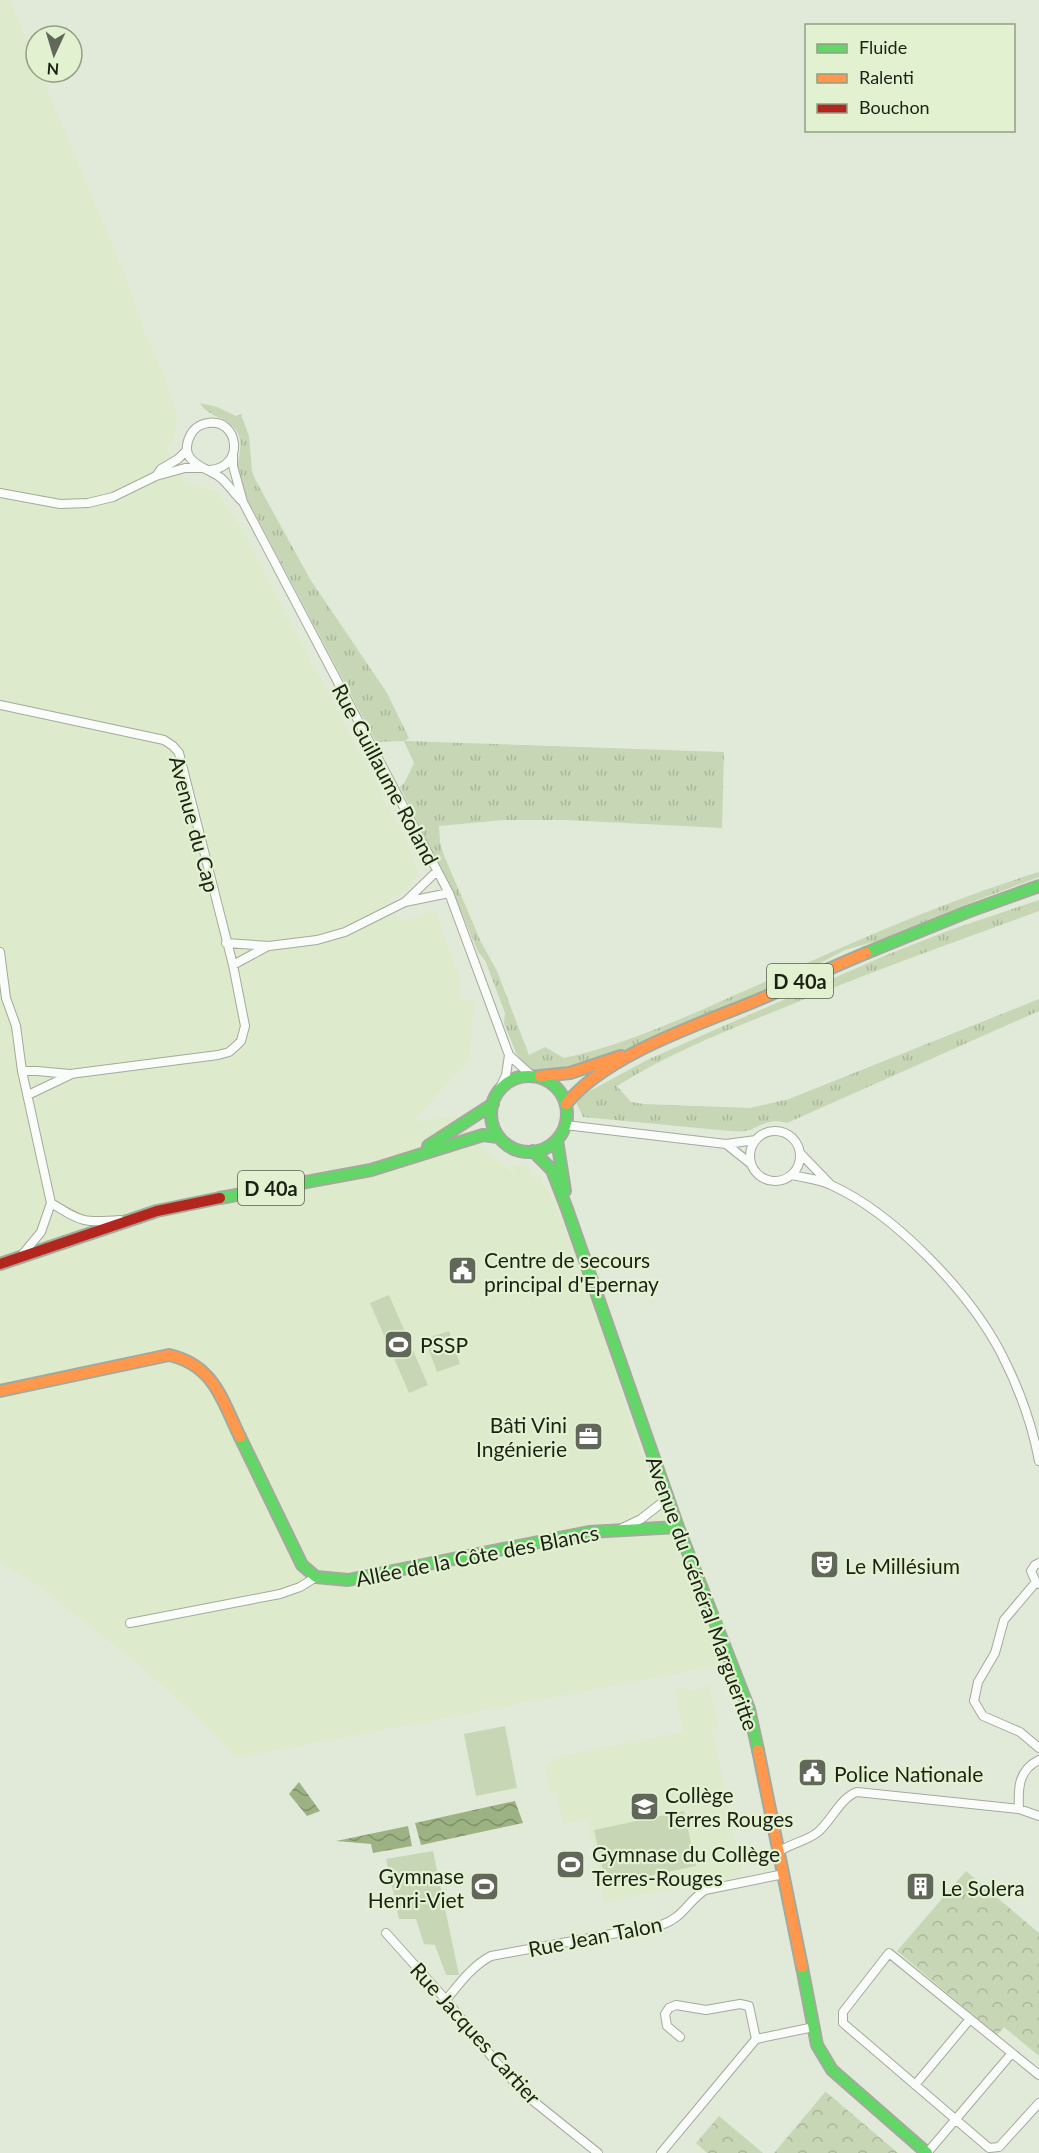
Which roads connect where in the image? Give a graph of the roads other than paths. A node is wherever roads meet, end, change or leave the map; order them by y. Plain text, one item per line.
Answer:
1 (187, 450) junction
2 (233, 455) junction
3 (205, 469) junction
4 (156, 476) junction
5 (0, 493) edge
6 (243, 502) junction
7 (0, 705) edge
8 (437, 871) junction
9 (1039, 886) edge
10 (449, 893) junction
11 (405, 902) junction
12 (226, 943) junction
13 (269, 946) junction
14 (0, 952) edge
15 (233, 965) junction
16 (645, 1048) junction
17 (509, 1055) junction
18 (22, 1071) junction
19 (70, 1074) junction
20 (535, 1076) junction
21 (500, 1088) junction
22 (28, 1095) junction
23 (493, 1104) junction
24 (566, 1104) junction
25 (565, 1125) junction
26 (498, 1137) junction
27 (556, 1140) junction
28 (756, 1140) junction
29 (726, 1144) junction
30 (533, 1151) junction
31 (800, 1153) junction
32 (414, 1155) junction
33 (752, 1164) junction
34 (792, 1175) junction
35 (830, 1184) junction
36 (51, 1203) junction
37 (567, 1209) junction
38 (128, 1220) junction
39 (18, 1259) junction
40 (0, 1264) edge
41 (0, 1391) edge
42 (1039, 1461) edge
43 (668, 1498) junction
44 (678, 1527) junction
45 (618, 1530) junction
46 (1039, 1563) edge
47 (316, 1577) junction
48 (1037, 1583) edge
49 (130, 1623) dead end
50 (1039, 1748) edge
51 (1039, 1760) edge
52 (1019, 1809) junction
53 (1039, 1816) edge
54 (780, 1851) junction
55 (784, 1874) junction
56 (386, 1933) dead end
57 (446, 2000) junction
58 (970, 2019) junction
59 (814, 2027) junction
60 (680, 2037) dead end
61 (756, 2039) junction
62 (1012, 2053) junction
63 (1039, 2075) edge
64 (915, 2085) junction
65 (1039, 2103) edge
66 (956, 2120) junction
67 (598, 2153) edge
68 (661, 2153) edge
69 (927, 2153) edge

1 - 2 street
1 - 3 street
1 - 4 street
2 - 3 street
2 - 6 street, Rue Guillaume Roland
3 - 4 street
3 - 6 street, Rue Guillaume Roland
4 - 5 street
6 - 8 street, Rue Guillaume Roland
7 - 12 street, Avenue du Cap
8 - 10 street, Rue Guillaume Roland
8 - 11 street
9 - 16 street, D 40a
10 - 11 street
10 - 17 street, Rue Guillaume Roland
11 - 13 street
12 - 13 street
12 - 15 street, Avenue du Cap
13 - 15 street
14 - 18 street
15 - 19 street, Avenue du Cap
16 - 20 street, D 40a
16 - 24 street, D 40a
17 - 20 street
17 - 21 street
18 - 19 street
18 - 22 street
19 - 22 street
20 - 21 street
20 - 24 street
21 - 23 street
22 - 36 street
23 - 26 street
23 - 32 street, D 40a
24 - 25 street
25 - 27 street
25 - 29 street
26 - 30 street
26 - 32 street, D 40a
27 - 30 street
27 - 37 street, Avenue du Général Margueritte
28 - 29 street
28 - 31 street
28 - 33 street
29 - 33 street
30 - 37 street, Avenue du Général Margueritte
31 - 34 street
31 - 35 street
32 - 38 street, D 40a
33 - 34 street
34 - 35 street
35 - 42 street
36 - 38 street
36 - 39 street
37 - 43 street, Avenue du Général Margueritte
38 - 39 street, D 40a
39 - 40 street, D 40a
41 - 47 street
43 - 44 street, Avenue du Général Margueritte
43 - 45 street, Allée de la Côte des Blancs
44 - 45 street, Allée de la Côte des Blancs
44 - 54 street, Avenue du Général Margueritte
45 - 47 street, Allée de la Côte des Blancs
46 - 48 street
47 - 49 street
48 - 50 street
51 - 52 street
52 - 53 street
52 - 54 street
54 - 55 street, Avenue du Général Margueritte
55 - 57 street, Rue Jean Talon
55 - 59 street, Avenue du Général Margueritte
56 - 57 street, Rue Jacques Cartier
57 - 67 street, Rue Jacques Cartier
58 - 62 street
58 - 64 street
58 - 64 street
59 - 61 street
59 - 69 street, Avenue du Général Margueritte
60 - 61 street
61 - 68 street
62 - 63 street
62 - 66 street
64 - 66 street
65 - 66 street
66 - 69 street

